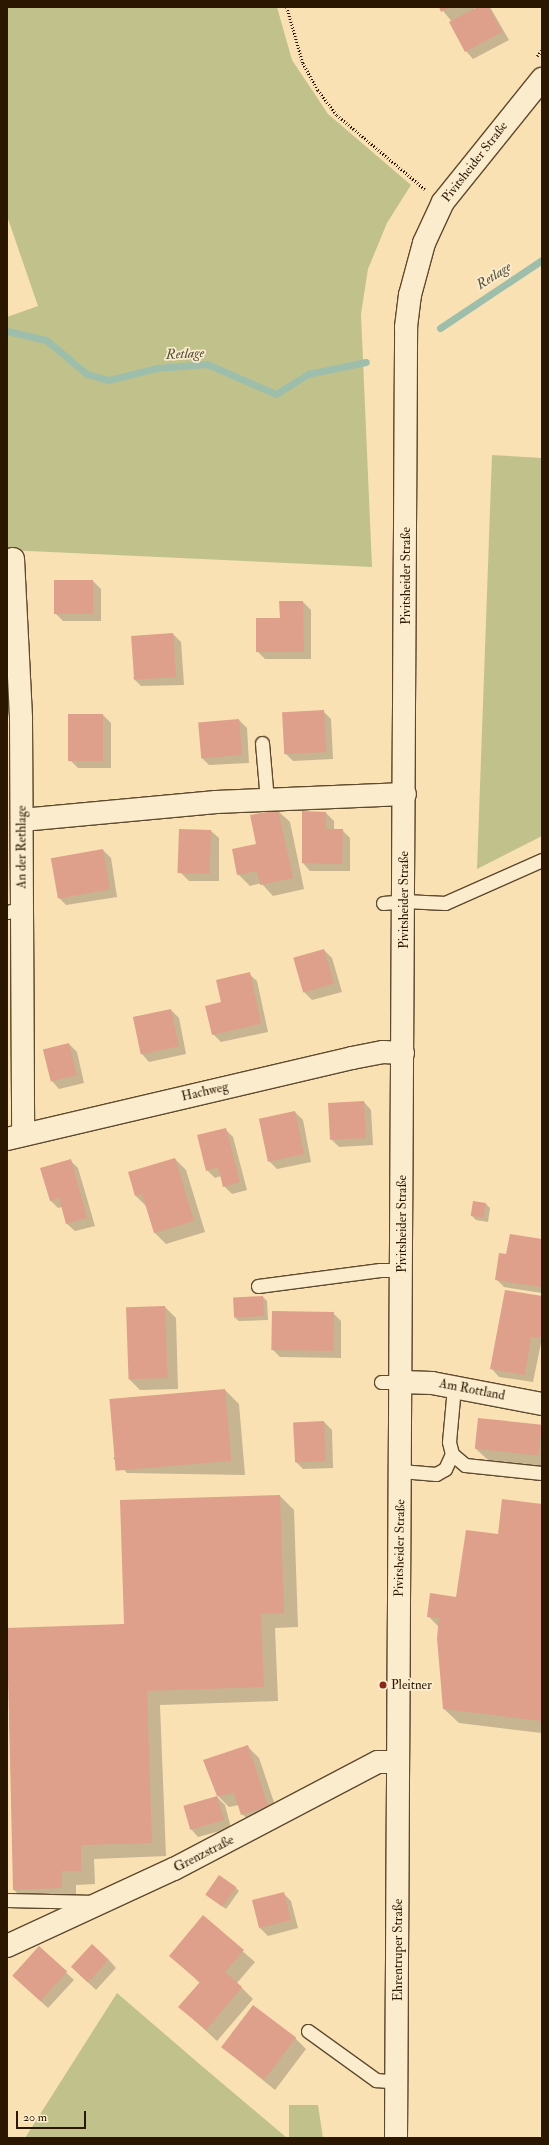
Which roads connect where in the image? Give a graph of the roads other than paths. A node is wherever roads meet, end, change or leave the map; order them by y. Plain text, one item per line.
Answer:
1 (542, 79) edge
2 (10, 559) edge
3 (14, 719) edge
4 (262, 743) dead end
5 (405, 794) junction
6 (267, 800) junction
7 (22, 820) junction
8 (542, 860) edge
9 (404, 901) junction
10 (383, 903) dead end
11 (15, 911) edge
12 (404, 1053) junction
13 (15, 1136) edge
14 (402, 1270) junction
15 (258, 1286) dead end
16 (391, 1382) junction
17 (454, 1387) junction
18 (542, 1404) edge
19 (452, 1454) junction
20 (401, 1471) junction
21 (542, 1473) edge
22 (398, 1762) junction
23 (7, 1900) edge
24 (105, 1902) junction
25 (7, 1946) edge
26 (308, 2031) dead end
27 (397, 2082) junction
28 (396, 2138) edge

1 - 5 main road, Pivitsheider Straße
2 - 3 main road, An der Rethlage
3 - 7 main road, An der Rethlage
4 - 6 lane
5 - 6 main road
5 - 9 main road, Pivitsheider Straße
6 - 7 main road
7 - 11 main road, An der Rethlage
8 - 9 lane
9 - 10 lane
9 - 12 main road, Pivitsheider Straße
11 - 13 main road, An der Rethlage
12 - 13 main road, Hachweg
12 - 14 main road, Pivitsheider Straße
14 - 15 lane
14 - 16 main road, Pivitsheider Straße
16 - 17 main road, Am Rottland
16 - 20 main road, Pivitsheider Straße
17 - 18 main road, Am Rottland
17 - 19 lane
19 - 20 lane
19 - 21 lane
20 - 22 main road, Pivitsheider Straße
22 - 24 main road, Grenzstraße
22 - 27 main road, Ehrentruper Straße
23 - 24 lane
24 - 25 main road, Grenzstraße
26 - 27 lane
27 - 28 main road, Ehrentruper Straße

